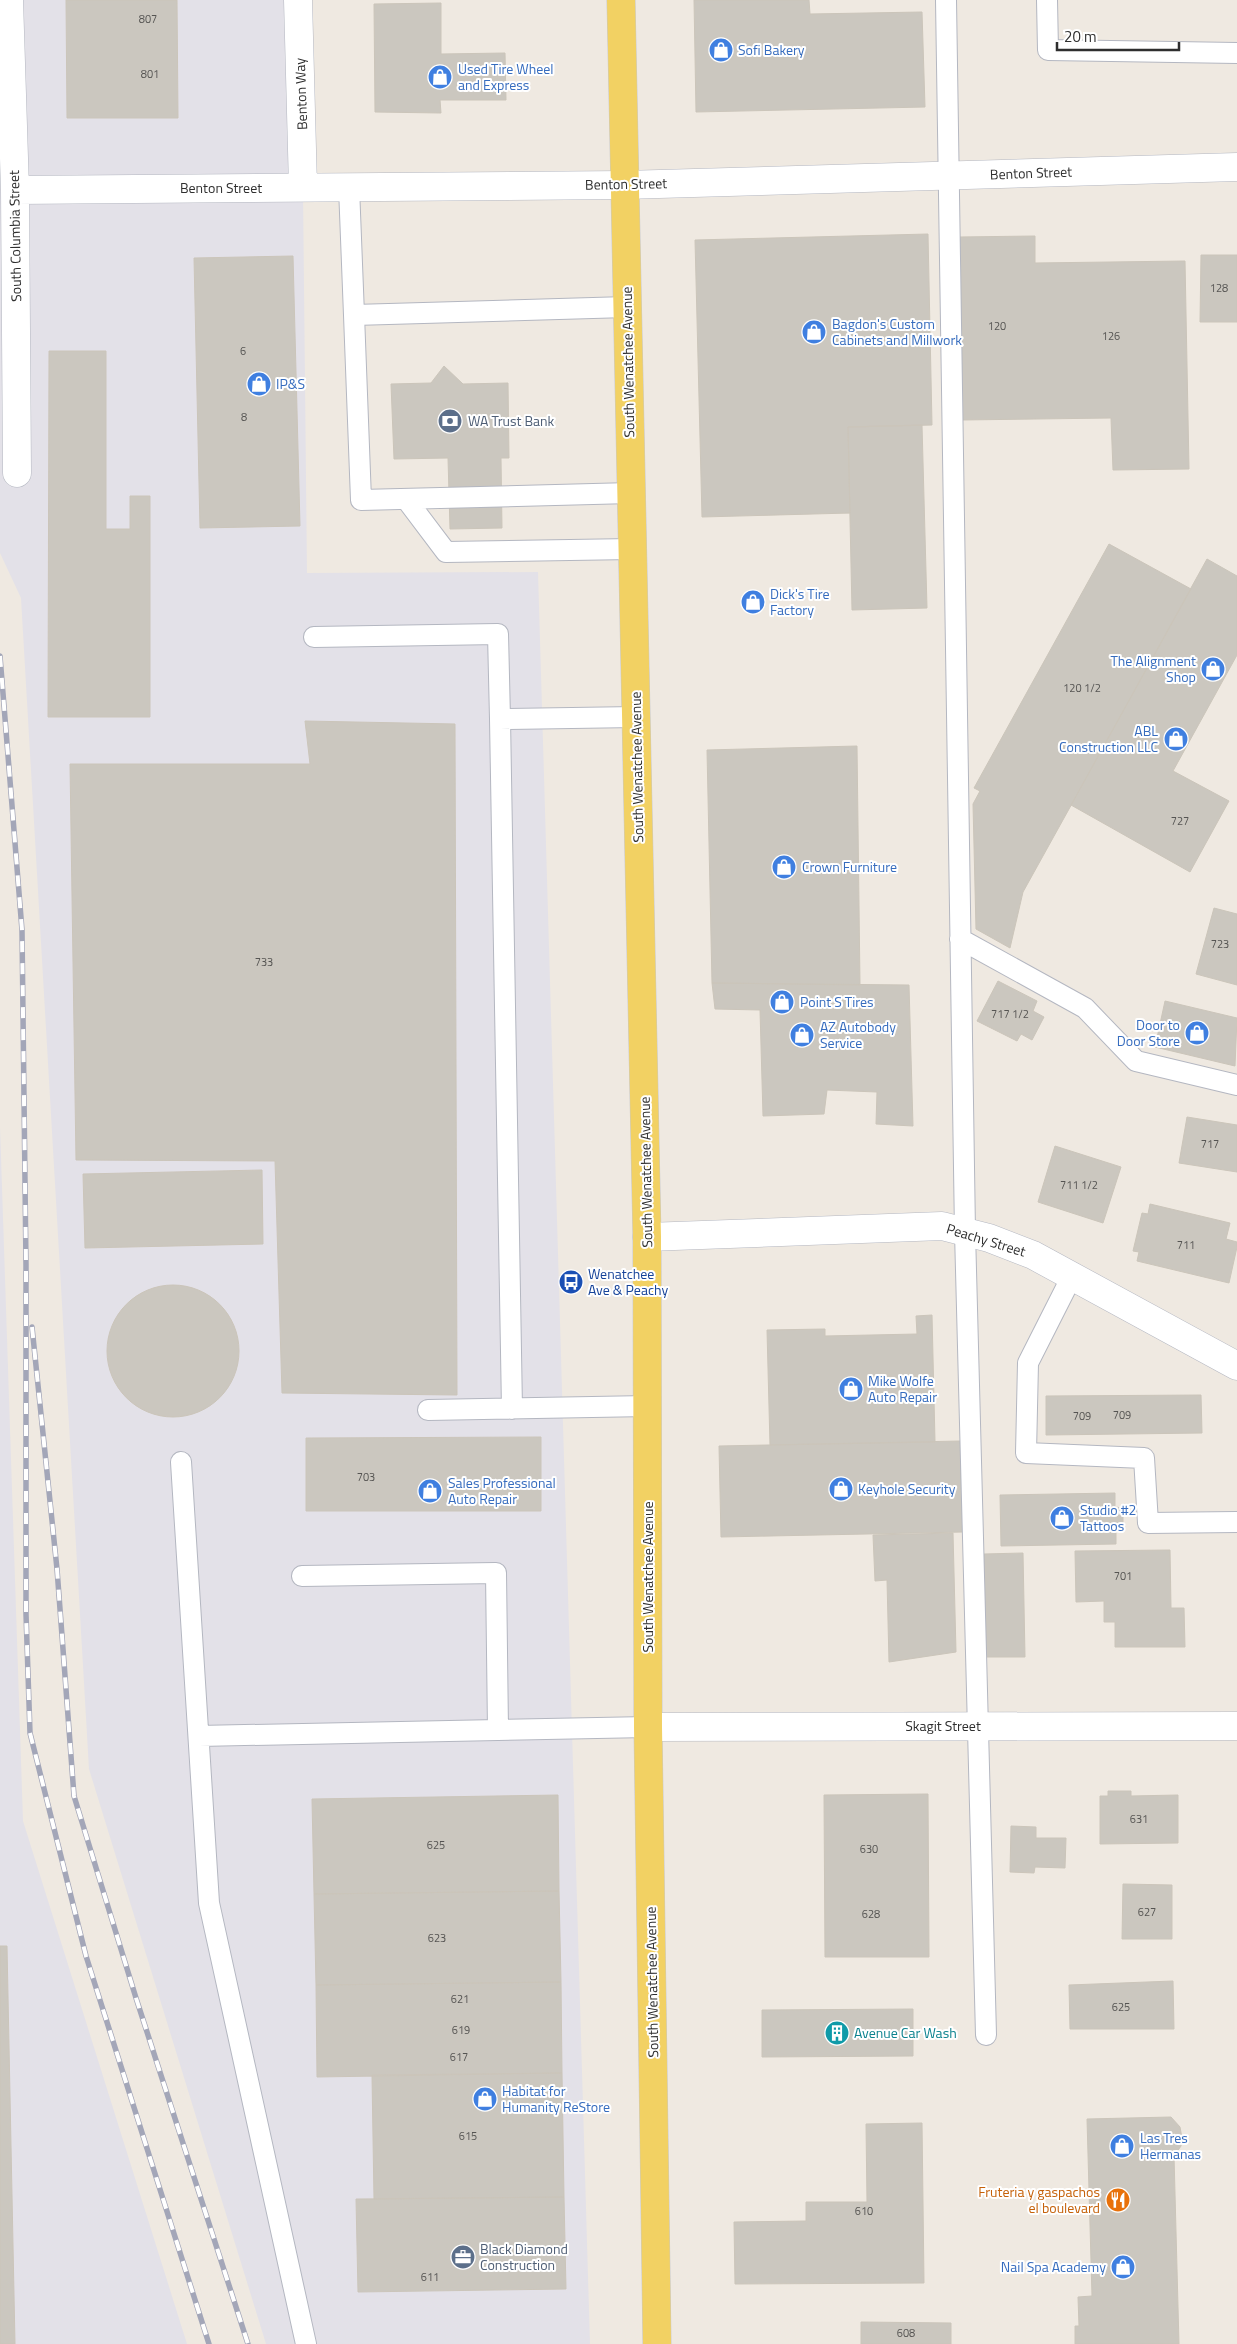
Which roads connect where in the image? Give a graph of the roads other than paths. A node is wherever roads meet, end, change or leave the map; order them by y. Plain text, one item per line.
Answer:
1 (9, 0) edge
2 (298, 0) edge
3 (621, 0) edge
4 (946, 0) edge
5 (1047, 0) edge
6 (1237, 53) edge
7 (1237, 167) edge
8 (949, 175) junction
9 (624, 185) junction
10 (303, 187) junction
11 (349, 187) junction
12 (15, 190) junction
13 (627, 307) junction
14 (354, 315) junction
15 (17, 473) dead end
16 (631, 493) junction
17 (406, 499) junction
18 (632, 549) junction
19 (314, 637) dead end
20 (636, 717) junction
21 (500, 719) junction
22 (960, 939) junction
23 (1237, 1085) edge
24 (965, 1232) junction
25 (647, 1237) junction
26 (1072, 1276) junction
27 (1237, 1366) edge
28 (648, 1406) junction
29 (512, 1409) junction
30 (428, 1410) dead end
31 (181, 1462) dead end
32 (1237, 1522) edge
33 (302, 1576) dead end
34 (979, 1726) junction
35 (1237, 1726) edge
36 (648, 1727) junction
37 (498, 1730) junction
38 (199, 1736) junction
39 (986, 2035) dead end
40 (306, 2344) edge
41 (657, 2344) edge

1 - 12 street, South Columbia Street
2 - 10 street, Benton Way
3 - 9 main road, South Wenatchee Avenue
4 - 8 lane
5 - 6 lane
7 - 8 street, Benton Street
8 - 9 street, Benton Street
8 - 22 lane
9 - 11 street, Benton Street
9 - 13 main road, South Wenatchee Avenue
10 - 11 street, Benton Street
10 - 12 street, Benton Street
11 - 14 lane
12 - 15 street, South Columbia Street
13 - 14 lane
13 - 16 main road, South Wenatchee Avenue
14 - 17 lane
16 - 17 lane
16 - 18 main road, South Wenatchee Avenue
17 - 18 lane
18 - 20 main road, South Wenatchee Avenue
19 - 21 lane
20 - 21 lane
20 - 25 main road, South Wenatchee Avenue
21 - 29 lane
22 - 23 lane
22 - 24 lane
24 - 25 street, Peachy Street
24 - 26 street, Peachy Street
24 - 34 lane
25 - 28 main road, South Wenatchee Avenue
26 - 27 street, Peachy Street
26 - 32 lane
28 - 29 lane
28 - 36 main road, South Wenatchee Avenue
29 - 30 lane
31 - 38 lane
33 - 37 lane
34 - 35 street, Skagit Street
34 - 36 street, Skagit Street
34 - 39 lane
36 - 37 lane
36 - 41 main road, South Wenatchee Avenue
37 - 38 lane
38 - 40 lane

